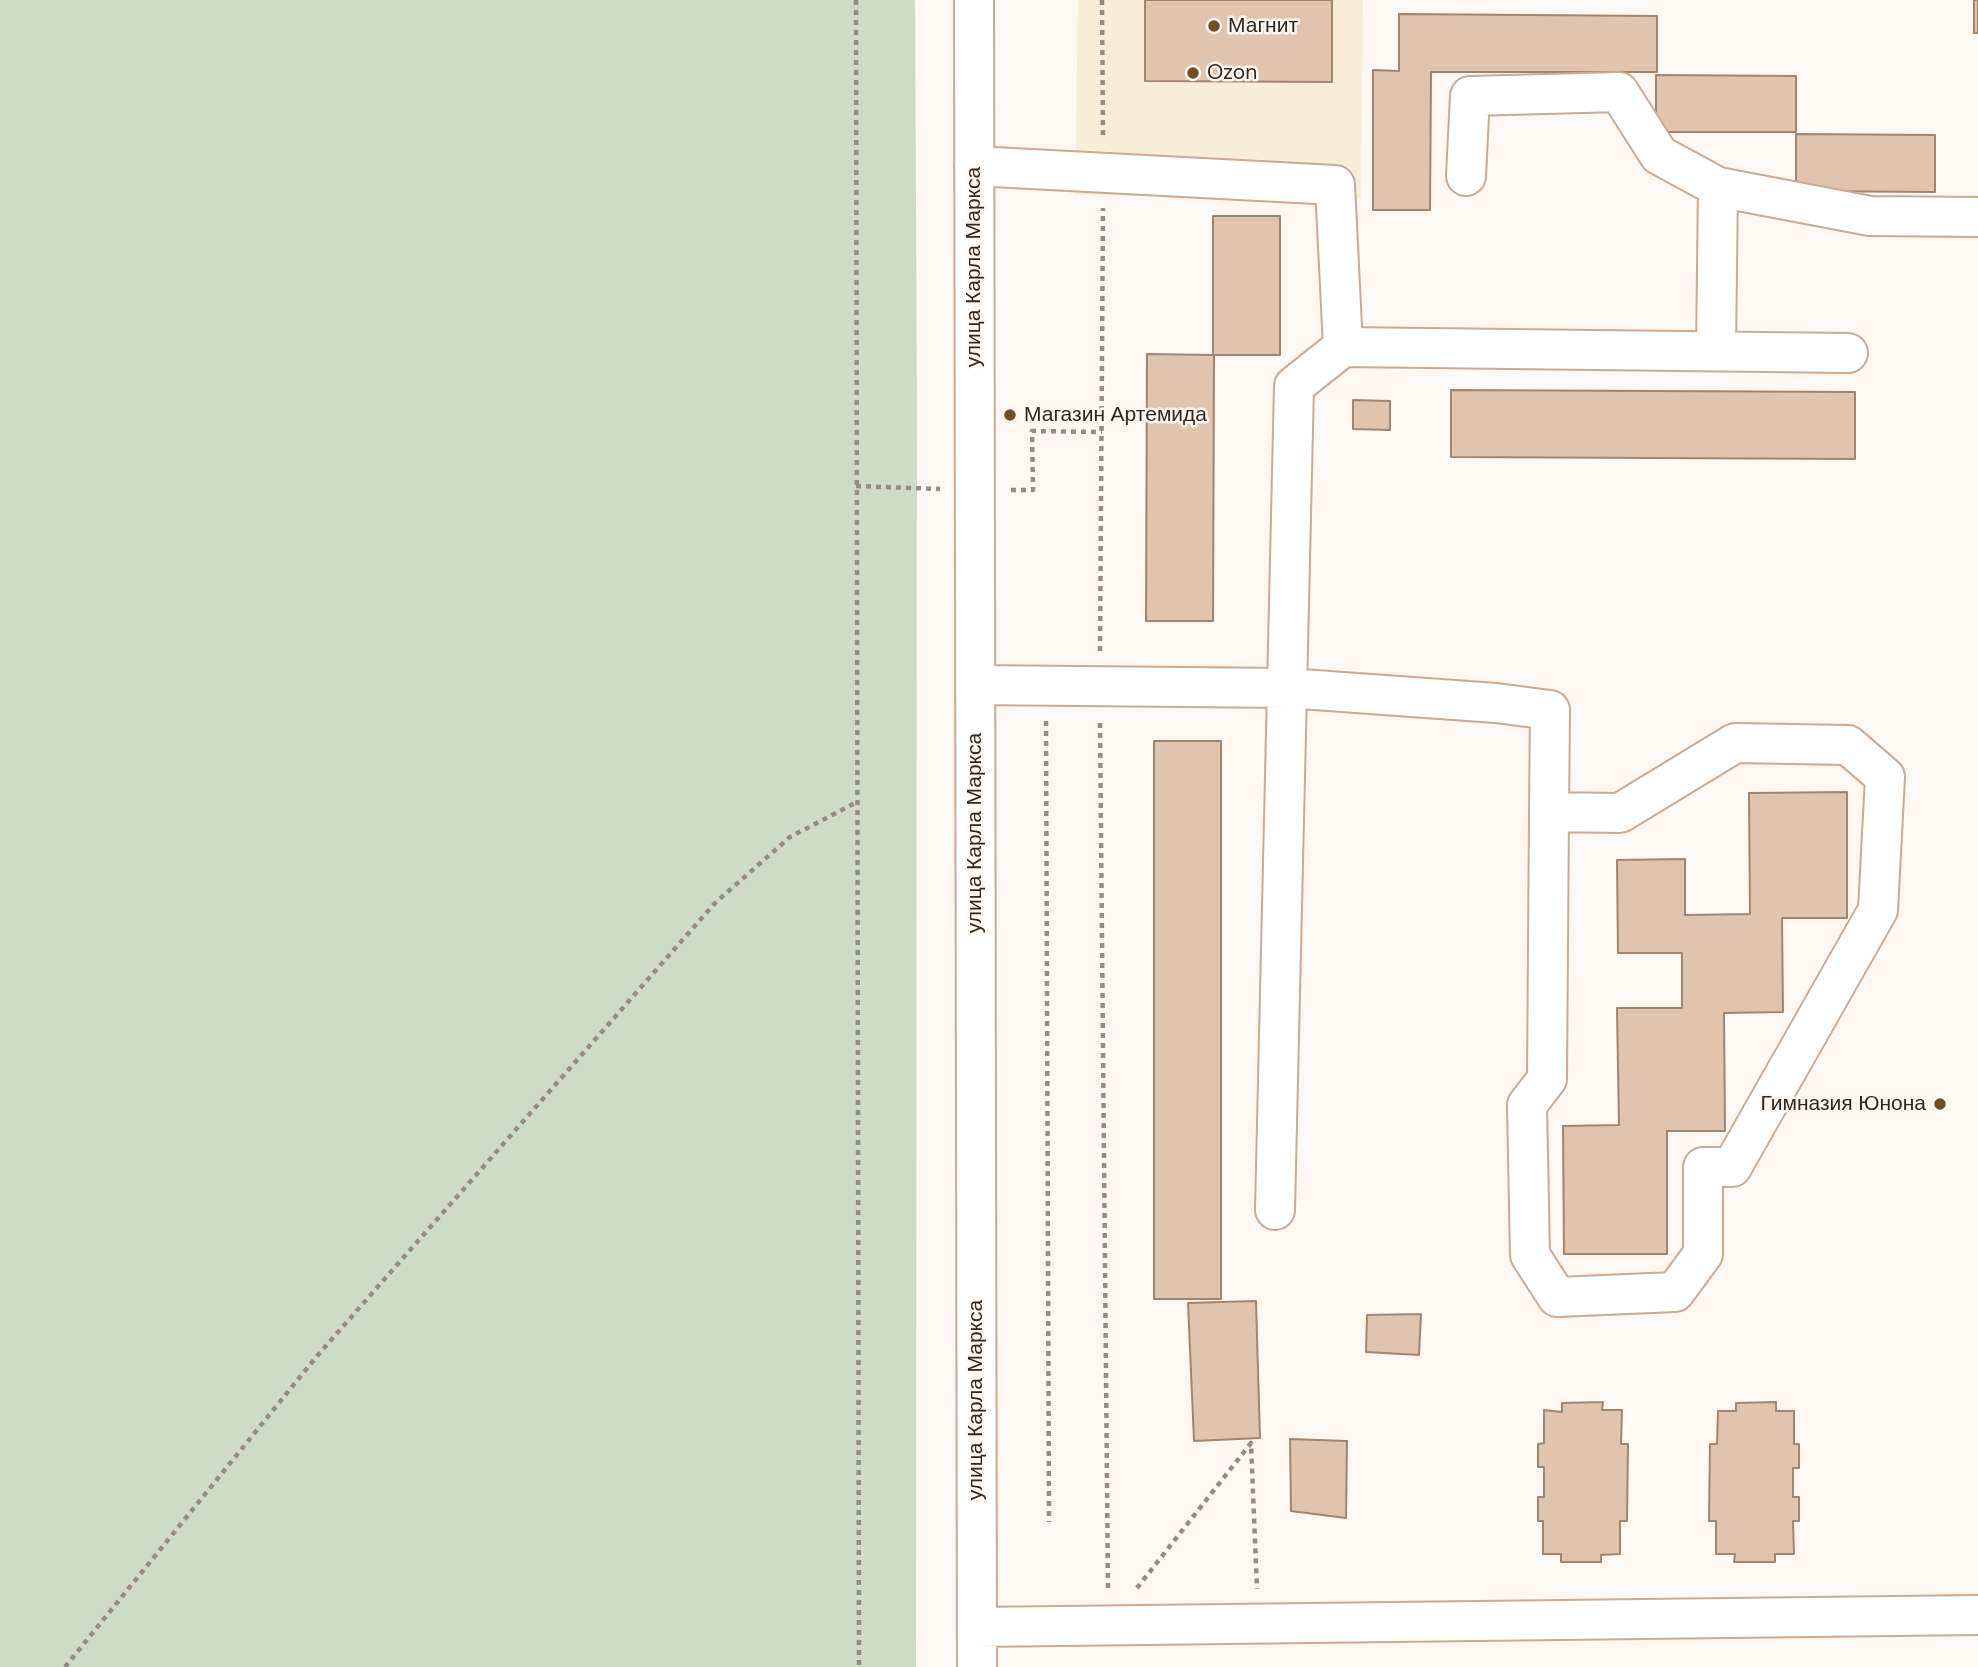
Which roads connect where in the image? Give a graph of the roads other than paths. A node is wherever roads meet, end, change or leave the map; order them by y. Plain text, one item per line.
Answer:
1 (974, 0) edge
2 (974, 166) junction
3 (1466, 176) dead end
4 (1718, 187) junction
5 (1978, 217) edge
6 (1343, 346) junction
7 (1716, 351) junction
8 (1848, 354) dead end
9 (975, 685) junction
10 (1287, 688) junction
11 (1549, 812) junction
12 (1275, 1210) dead end
13 (1978, 1615) edge
14 (977, 1627) junction
15 (977, 1667) edge

1 - 2 street, улица Карла Маркса
2 - 6 street
2 - 9 street, улица Карла Маркса
3 - 4 street
4 - 5 street
4 - 7 street
6 - 7 street
6 - 10 street
7 - 8 street
9 - 10 street
9 - 14 street, улица Карла Маркса
10 - 11 street
10 - 12 street
11 - 11 street
13 - 14 street
14 - 15 street, улица Карла Маркса

